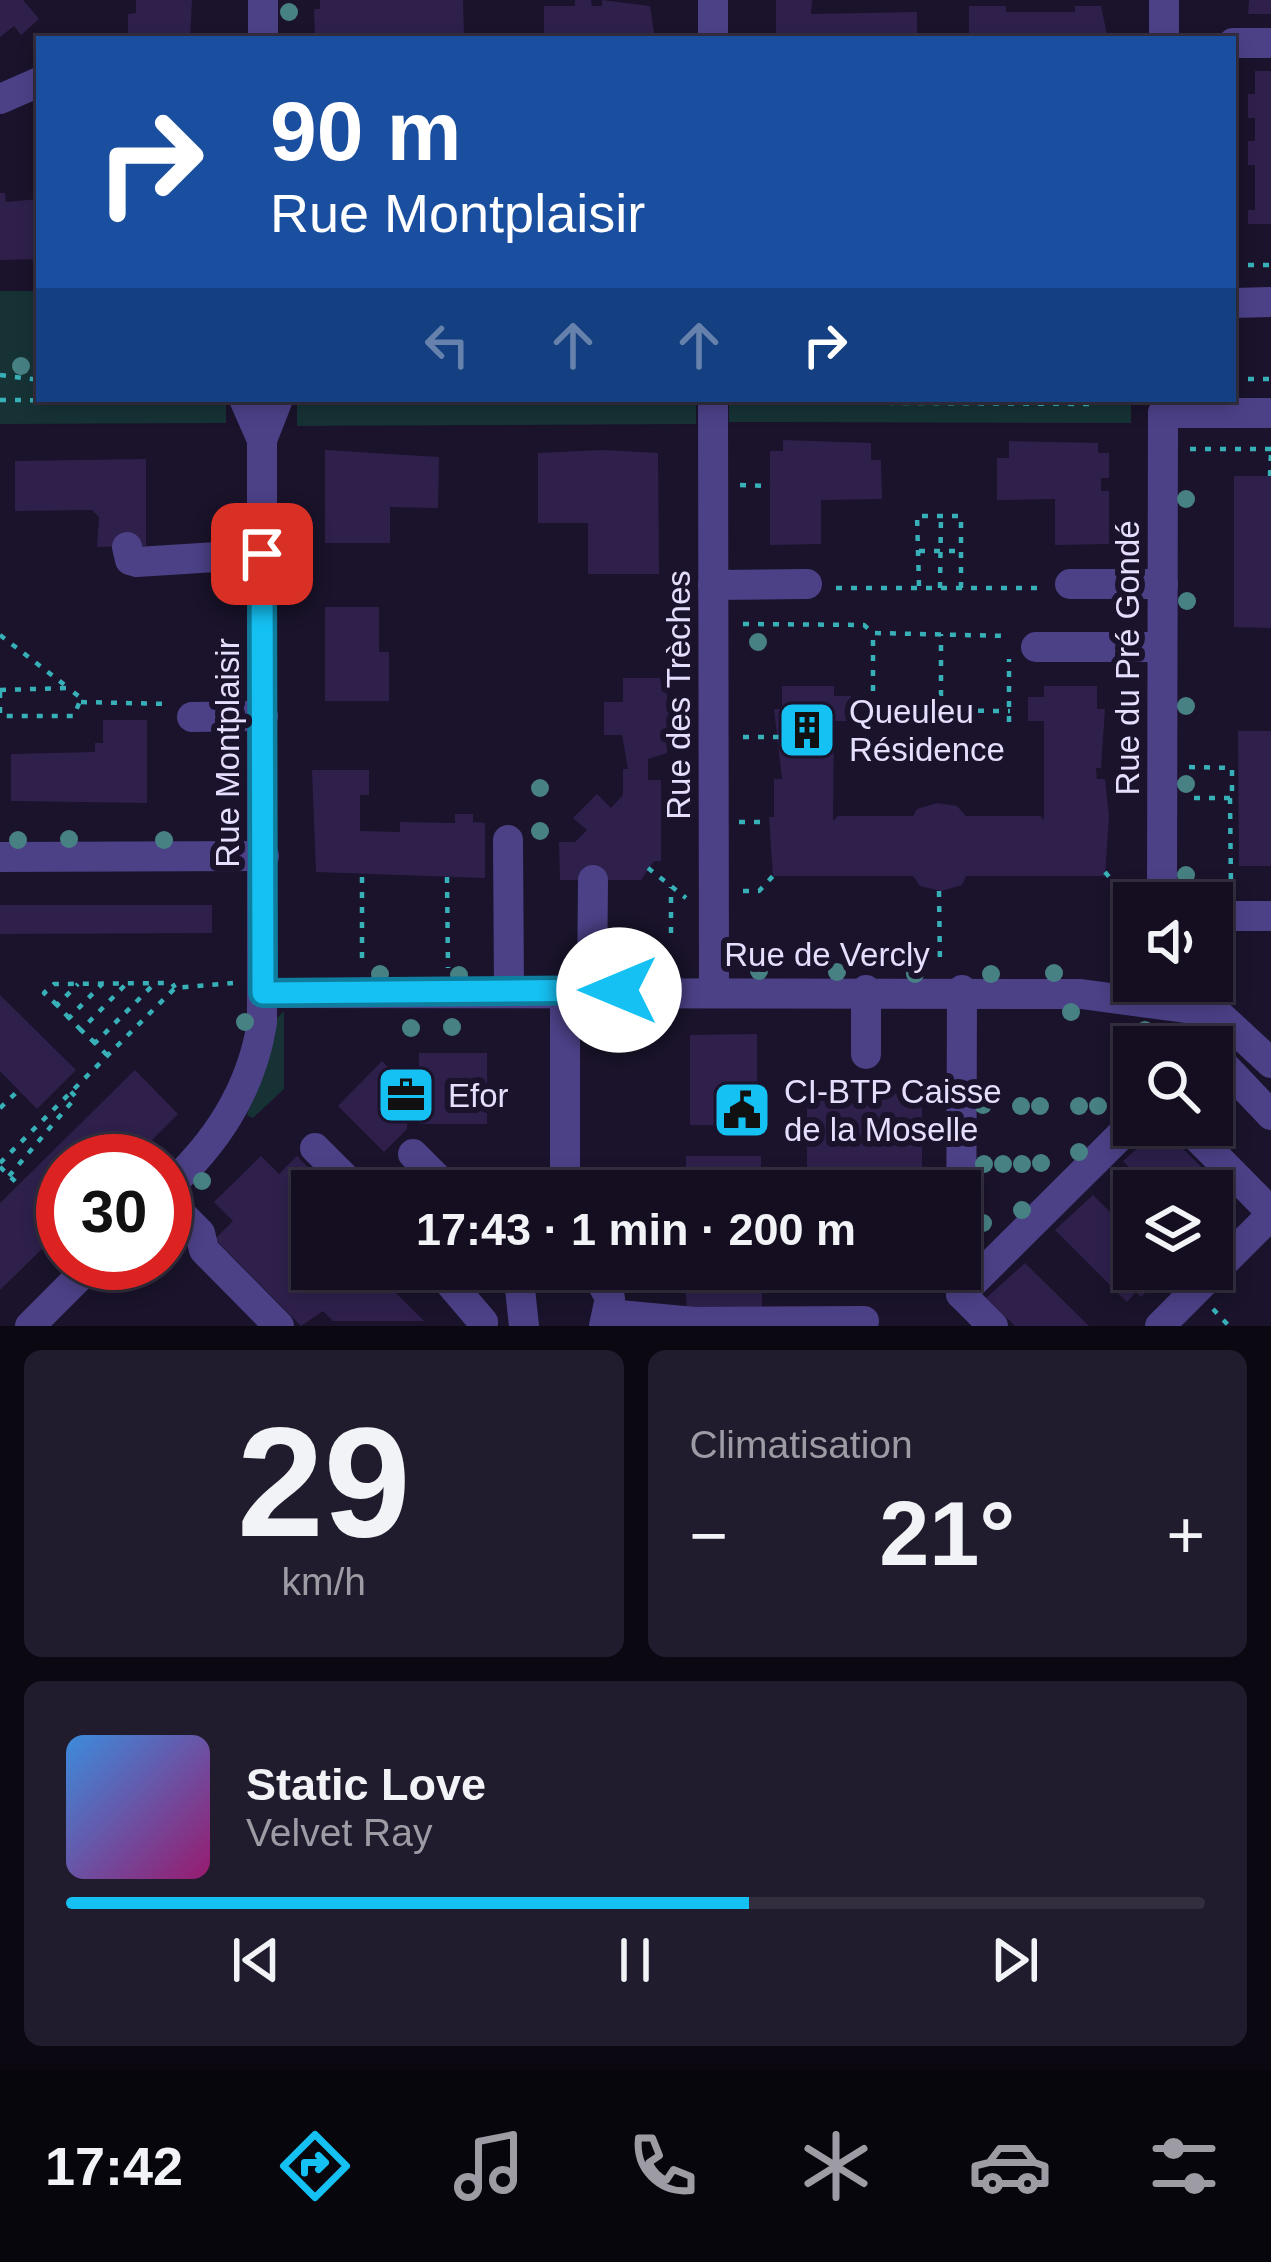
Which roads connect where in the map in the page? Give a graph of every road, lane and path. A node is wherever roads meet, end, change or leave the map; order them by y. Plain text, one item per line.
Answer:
1 (263, 0) edge
2 (713, 0) edge
3 (1165, 0) edge
4 (263, 36) edge
5 (713, 36) edge
6 (1164, 36) edge
7 (1236, 43) edge
8 (1271, 43) edge
9 (36, 83) edge
10 (0, 99) edge
11 (1236, 265) edge
12 (1271, 265) edge
13 (1271, 302) edge
14 (1236, 303) edge
15 (0, 374) edge
16 (1236, 379) edge
17 (1271, 379) edge
18 (36, 380) edge
19 (0, 400) edge
20 (36, 400) edge
21 (245, 402) edge
22 (277, 402) edge
23 (713, 402) edge
24 (903, 402) edge
25 (1097, 402) edge
26 (1162, 404) edge
27 (1271, 413) edge
28 (262, 440) junction
29 (1190, 449) dead end
30 (1271, 449) edge
31 (1270, 476) edge
32 (941, 516) junction
33 (127, 547) dead end
34 (918, 551) junction
35 (940, 551) junction
36 (961, 551) junction
37 (262, 554) junction
38 (807, 584) joint
39 (1070, 584) joint
40 (1163, 584) junction
41 (713, 585) junction
42 (919, 588) junction
43 (940, 588) junction
44 (961, 588) junction
45 (713, 625) junction
46 (873, 633) junction
47 (941, 634) junction
48 (0, 635) edge
49 (1162, 646) junction
50 (1036, 647) dead end
51 (68, 688) junction
52 (0, 691) edge
53 (81, 702) junction
54 (192, 710) joint
55 (873, 710) junction
56 (941, 711) junction
57 (1010, 711) junction
58 (0, 715) edge
59 (263, 716) junction
60 (873, 721) dead end
61 (1010, 722) dead end
62 (714, 737) junction
63 (779, 737) dead end
64 (1189, 767) dead end
65 (1189, 798) dead end
66 (1229, 798) junction
67 (508, 840) dead end
68 (0, 856) edge
69 (263, 856) junction
70 (648, 868) dead end
71 (1105, 872) dead end
72 (362, 877) dead end
73 (773, 877) dead end
74 (447, 878) dead end
75 (593, 880) dead end
76 (1113, 882) edge
77 (1152, 882) edge
78 (1224, 882) edge
79 (671, 887) junction
80 (939, 891) dead end
81 (714, 897) junction
82 (1233, 916) edge
83 (1271, 916) edge
84 (671, 933) dead end
85 (127, 983) junction
86 (155, 983) junction
87 (78, 984) junction
88 (102, 984) junction
89 (175, 988) junction
90 (249, 988) junction
91 (448, 990) junction
92 (509, 990) junction
93 (579, 990) junction
94 (714, 990) junction
95 (866, 990) junction
96 (951, 990) junction
97 (363, 991) junction
98 (1113, 995) edge
99 (1185, 1002) edge
100 (56, 1005) junction
101 (69, 1018) junction
102 (81, 1030) junction
103 (95, 1043) junction
104 (866, 1054) dead end
105 (107, 1055) junction
106 (1271, 1063) edge
107 (1233, 1075) edge
108 (19, 1090) dead end
109 (70, 1091) junction
110 (0, 1108) edge
111 (1271, 1115) edge
112 (1113, 1143) edge
113 (1206, 1146) edge
114 (315, 1148) dead end
115 (413, 1154) dead end
116 (192, 1163) edge
117 (0, 1165) edge
118 (337, 1170) edge
119 (429, 1170) edge
120 (566, 1170) edge
121 (9, 1176) junction
122 (21, 1187) dead end
123 (1271, 1213) edge
124 (192, 1224) edge
125 (66, 1290) edge
126 (454, 1290) edge
127 (608, 1290) edge
128 (961, 1294) junction
129 (521, 1316) edge
130 (606, 1320) edge
131 (864, 1321) dead end
132 (480, 1324) edge
133 (31, 1326) edge
134 (279, 1326) edge
135 (994, 1326) edge
136 (1160, 1326) edge

1 - 4 street
2 - 5 street
3 - 6 street
7 - 8 street
9 - 10 street
11 - 12 path
13 - 14 street
15 - 18 path
16 - 17 path
19 - 20 path
21 - 28 street, Rue Montplaisir
22 - 28 street, Rue Montplaisir
23 - 41 street, Rue des Trèches
24 - 25 path
26 - 27 street
26 - 40 street, Rue du Pré Gondé
28 - 37 street, Rue Montplaisir
29 - 30 path
30 - 31 path
32 - 34 path
32 - 35 path
32 - 36 path
33 - 37 street
34 - 35 path
34 - 42 path
35 - 36 path
35 - 43 path
36 - 44 path
37 - 59 street, Rue Montplaisir
38 - 41 street
38 - 42 path
39 - 40 street
39 - 44 path
40 - 49 street, Rue du Pré Gondé
41 - 45 street, Rue des Trèches
42 - 43 path
43 - 44 path
45 - 46 path
45 - 62 street, Rue des Trèches
46 - 47 path
46 - 55 path
47 - 56 path
47 - 57 path
48 - 51 path
49 - 50 street
49 - 77 street, Rue du Pré Gondé
51 - 52 path
51 - 53 path
52 - 58 path
53 - 54 path
53 - 58 path
54 - 59 street
55 - 56 path
55 - 60 path
56 - 57 path
57 - 61 path
59 - 69 street, Rue Montplaisir
62 - 63 path
62 - 81 street, Rue des Trèches
64 - 66 path
65 - 66 path
66 - 78 path
67 - 92 street
68 - 69 street
69 - 90 street, Rue Montplaisir
70 - 79 path
71 - 76 path
72 - 97 path
73 - 81 path
74 - 91 path
75 - 93 street
79 - 81 path
79 - 84 path
80 - 96 path
81 - 94 street, Rue des Trèches
82 - 83 street
85 - 86 path
85 - 88 path
85 - 102 path
86 - 89 path
86 - 103 path
87 - 88 path
87 - 100 path
87 - 100 path
88 - 101 path
89 - 90 path
89 - 105 path
90 - 97 street, Rue de Vercly
90 - 116 street
91 - 92 street, Rue de Vercly
91 - 97 street, Rue de Vercly
92 - 93 street, Rue de Vercly
93 - 94 street, Rue de Vercly
93 - 120 street
94 - 95 street, Rue de Vercly
95 - 96 street, Rue de Vercly
95 - 104 street
96 - 98 street, Rue de Vercly
96 - 128 street
99 - 106 street, Rue de Vercly
100 - 101 path
101 - 102 path
102 - 103 path
103 - 105 path
105 - 109 path
107 - 111 street
108 - 110 path
109 - 117 path
109 - 121 path
112 - 128 street
113 - 123 street
114 - 118 street
115 - 119 street
117 - 121 path
121 - 122 path
123 - 136 street
124 - 134 street
125 - 133 street
126 - 132 street
127 - 130 street
128 - 135 street
129 - 132 street
130 - 131 street

